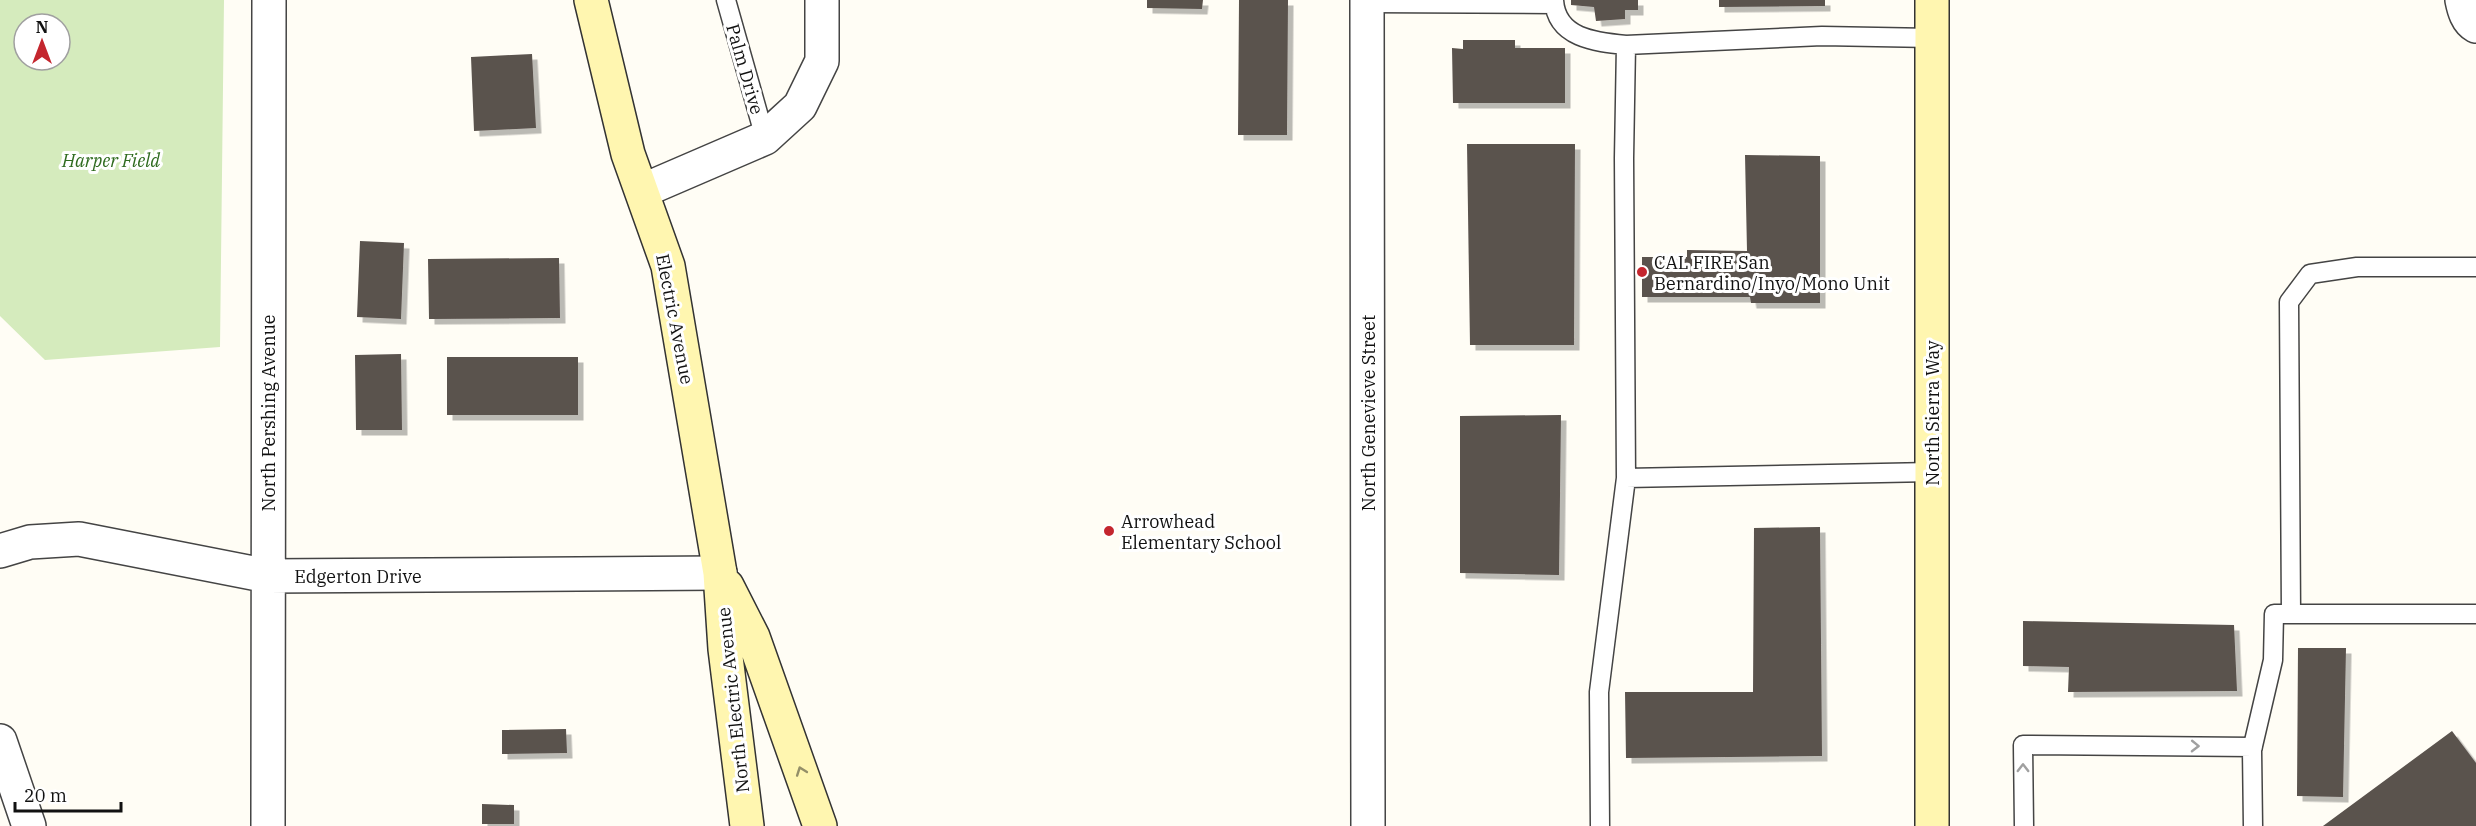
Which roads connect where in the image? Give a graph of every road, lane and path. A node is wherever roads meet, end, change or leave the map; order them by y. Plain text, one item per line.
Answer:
1 (268, 0) edge
2 (591, 0) edge
3 (726, 0) edge
4 (822, 0) edge
5 (1932, 0) edge
6 (2462, 0) edge
7 (1367, 1) edge
8 (1554, 2) edge
9 (2476, 26) edge
10 (1932, 38) junction
11 (1626, 45) junction
12 (765, 138) junction
13 (642, 191) junction
14 (2476, 267) edge
15 (1932, 472) junction
16 (1626, 477) junction
17 (0, 551) edge
18 (720, 573) junction
19 (268, 576) junction
20 (2291, 614) junction
21 (2476, 614) edge
22 (0, 741) edge
23 (2253, 747) junction
24 (29, 826) edge
25 (268, 826) edge
26 (747, 826) edge
27 (820, 826) edge
28 (1368, 826) edge
29 (1600, 826) edge
30 (1932, 826) edge
31 (2024, 826) edge
32 (2253, 826) edge

1 - 19 street, North Pershing Avenue
2 - 13 street, Electric Avenue
3 - 12 lane, Palm Drive
4 - 12 street
5 - 10 street, North Sierra Way
6 - 9 street
7 - 8 lane
7 - 28 street, North Genevieve Street
8 - 11 lane
10 - 11 lane
10 - 15 street, North Sierra Way
11 - 16 lane
12 - 13 street
13 - 18 street, Electric Avenue
14 - 20 lane
15 - 16 lane
15 - 30 street, North Sierra Way
16 - 29 lane
17 - 19 street, Edgerton Drive
18 - 19 street, Edgerton Drive
18 - 26 street, North Electric Avenue
27 -> 18 street
19 - 25 street, North Pershing Avenue
20 - 21 lane
20 - 23 lane
22 - 24 street
31 -> 23 lane
23 - 32 lane

